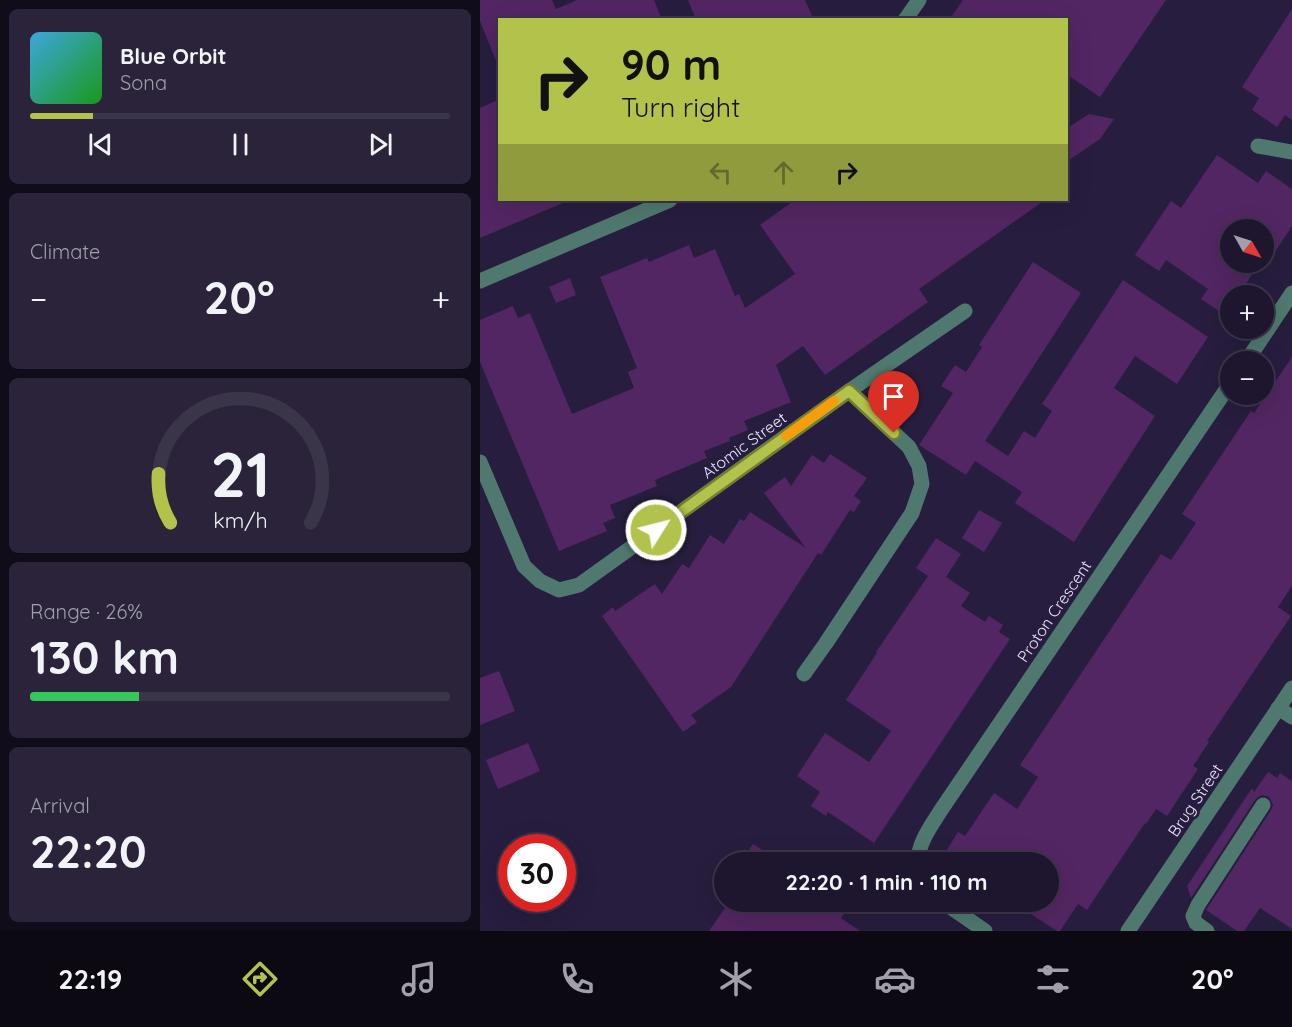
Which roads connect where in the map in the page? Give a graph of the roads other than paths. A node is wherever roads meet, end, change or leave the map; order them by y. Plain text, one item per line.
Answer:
1 (919, 0) edge
2 (906, 18) edge
3 (1258, 146) dead end
4 (1292, 152) edge
5 (668, 201) edge
6 (480, 281) edge
7 (1292, 293) edge
8 (965, 311) dead end
9 (1252, 351) edge
10 (849, 391) junction
11 (1220, 399) edge
12 (480, 462) edge
13 (804, 674) dead end
14 (1292, 688) edge
15 (1278, 708) junction
16 (1292, 717) edge
17 (1263, 805) dead end
18 (919, 852) edge
19 (957, 912) edge
20 (985, 931) edge
21 (1128, 931) edge
22 (1208, 931) edge

1 - 2 street
3 - 4 street
5 - 6 street
7 - 9 street
8 - 10 street, Atomic Street
10 - 12 street, Atomic Street
10 - 13 street
11 - 18 street, Proton Crescent
14 - 15 street, Brug Street
15 - 16 street
15 - 21 street, Brug Street
17 - 22 street
19 - 20 street

